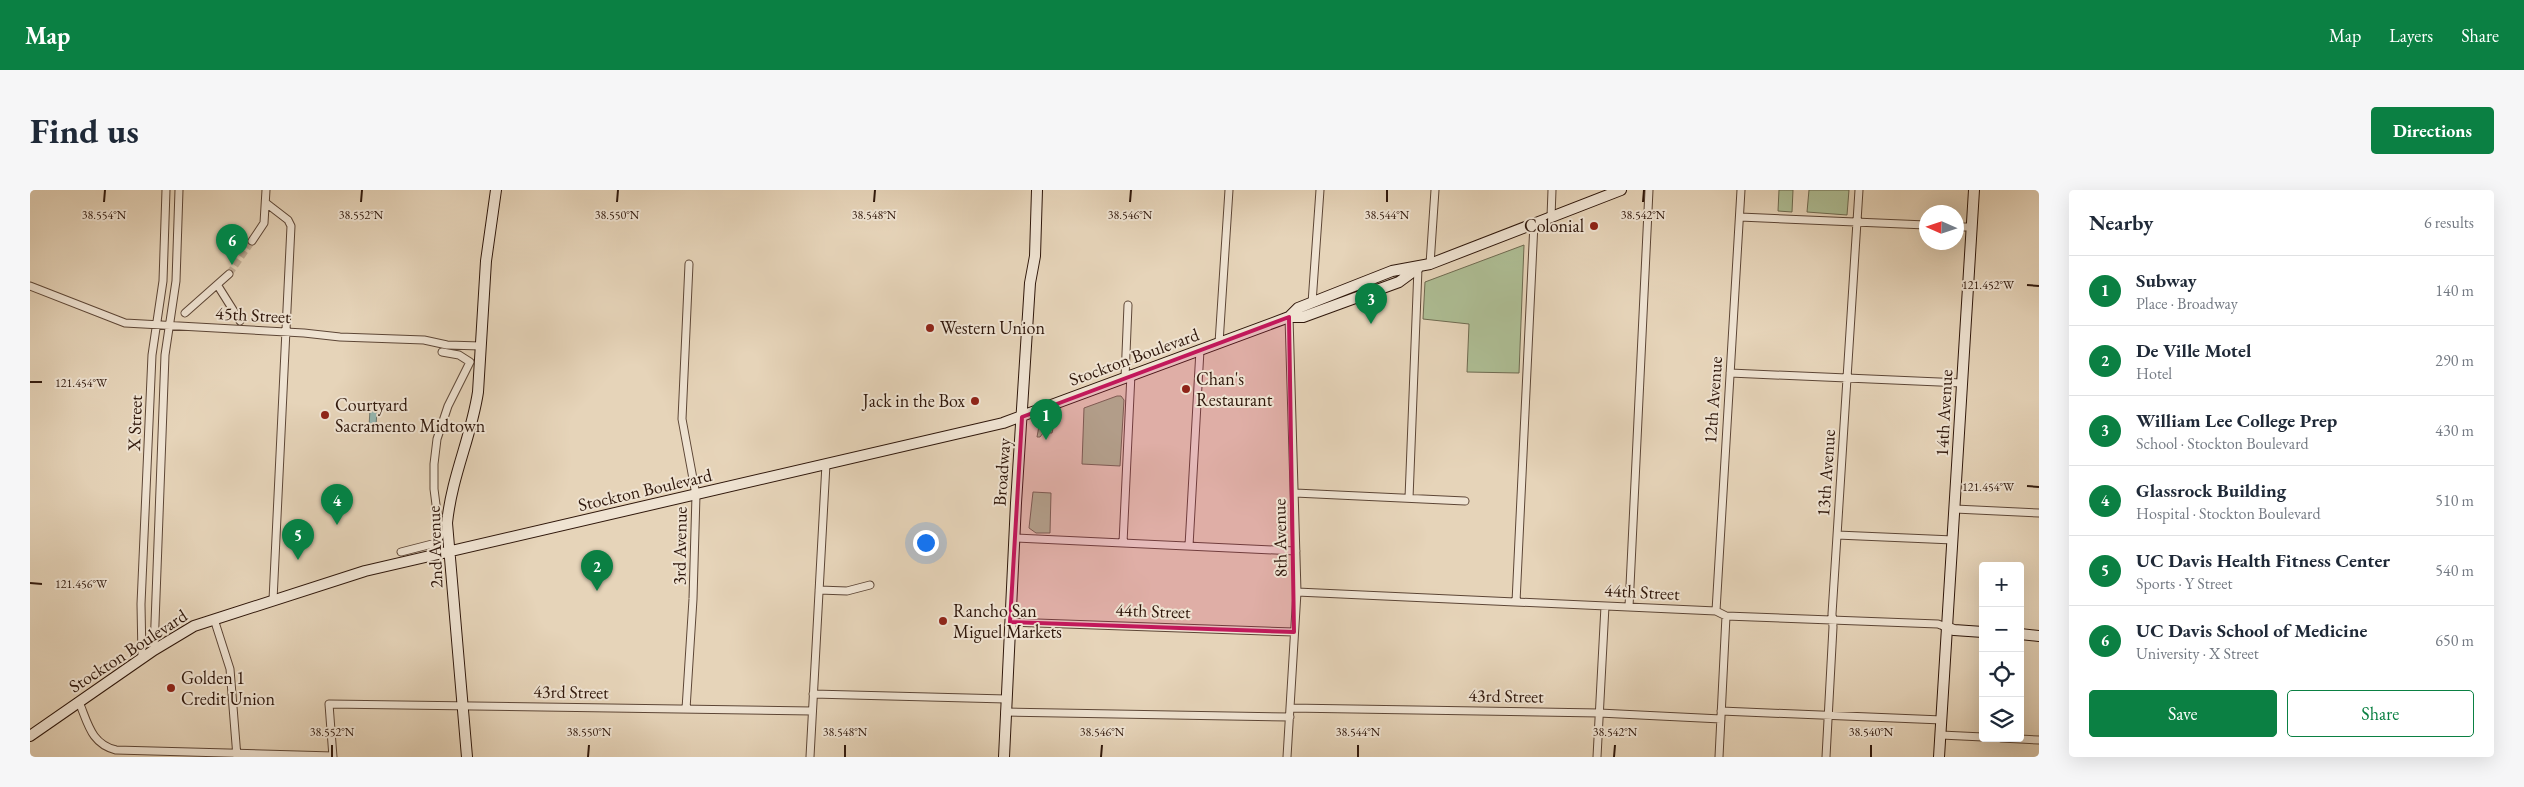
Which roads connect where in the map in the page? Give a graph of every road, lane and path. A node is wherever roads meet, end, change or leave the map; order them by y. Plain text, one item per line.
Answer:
1 (166, 190) edge
2 (179, 190) edge
3 (266, 190) edge
4 (496, 190) edge
5 (1037, 190) edge
6 (1229, 190) edge
7 (1320, 190) edge
8 (1435, 190) edge
9 (1552, 190) edge
10 (1622, 190) edge
11 (1649, 190) edge
12 (1741, 190) edge
13 (1859, 190) edge
14 (1974, 190) edge
15 (266, 203) junction
16 (1551, 217) junction
17 (1740, 217) junction
18 (1857, 222) junction
19 (1534, 223) junction
20 (1919, 225) edge
21 (1964, 227) edge
22 (1971, 227) junction
23 (252, 241) tunnel mouth
24 (688, 264) dead end
25 (1430, 264) junction
26 (1418, 268) junction
27 (229, 274) tunnel mouth
28 (30, 286) edge
29 (218, 286) junction
30 (1312, 304) junction
31 (1128, 305) dead end
32 (1289, 317) junction
33 (240, 321) dead end
34 (184, 322) dead end
35 (158, 325) junction
36 (170, 326) junction
37 (284, 331) junction
38 (1219, 343) junction
39 (481, 346) junction
40 (1200, 350) junction
41 (442, 352) dead end
42 (1730, 373) junction
43 (1128, 376) junction
44 (1847, 378) junction
45 (1962, 383) junction
46 (1022, 417) junction
47 (826, 464) junction
48 (1295, 493) junction
49 (696, 495) junction
50 (1409, 498) junction
51 (1465, 501) dead end
52 (1955, 509) junction
53 (2039, 513) edge
54 (1837, 535) junction
55 (1015, 538) junction
56 (1953, 540) junction
57 (1123, 543) junction
58 (1189, 546) junction
59 (1296, 551) junction
60 (401, 552) dead end
61 (448, 552) junction
62 (870, 585) dead end
63 (819, 590) junction
64 (1297, 592) junction
65 (273, 600) junction
66 (1516, 602) junction
67 (1605, 606) junction
68 (1629, 607) junction
69 (1716, 611) junction
70 (1726, 616) junction
71 (214, 619) junction
72 (1832, 620) junction
73 (1010, 622) junction
74 (1946, 627) junction
75 (1294, 632) junction
76 (1979, 632) edge
77 (2024, 634) edge
78 (2039, 636) edge
79 (154, 650) junction
80 (142, 658) junction
81 (813, 694) junction
82 (1006, 699) junction
83 (79, 702) junction
84 (462, 706) junction
85 (1290, 708) junction
86 (686, 709) junction
87 (812, 711) junction
88 (1721, 711) junction
89 (1005, 712) junction
90 (1599, 713) junction
91 (1828, 716) junction
92 (1290, 717) junction
93 (1721, 719) junction
94 (1942, 720) junction
95 (1940, 735) junction
96 (30, 736) edge
97 (1979, 737) edge
98 (2024, 739) edge
99 (2039, 740) edge
100 (237, 755) edge
101 (333, 756) edge
102 (467, 757) edge
103 (810, 757) edge
104 (1004, 757) edge
105 (1287, 757) edge
106 (1597, 757) edge
107 (1719, 757) edge
108 (1826, 757) edge
109 (1940, 757) edge

1 - 35 street, X Street
2 - 36 street, X Street
3 - 15 street
4 - 39 main road, 2nd Avenue
5 - 46 main road, Broadway
6 - 38 street
7 - 30 street
8 - 25 street
9 - 16 street
10 - 16 main road, Stockton Boulevard
11 - 68 street
12 - 17 street, 12th Avenue
13 - 18 street, 13th Avenue
14 - 22 main road, 14th Avenue
15 - 23 street
15 - 37 street
16 - 19 main road, Stockton Boulevard
17 - 18 street
17 - 42 street, 12th Avenue
18 - 20 street
18 - 44 street, 13th Avenue
19 - 25 main road, Stockton Boulevard
19 - 66 street
21 - 22 street
22 - 45 main road, 14th Avenue
24 - 49 street, 3rd Avenue
25 - 26 main road, Stockton Boulevard
26 - 30 main road, Stockton Boulevard
26 - 32 main road, Stockton Boulevard
26 - 50 street
27 - 29 street
28 - 35 street, 45th Street
29 - 33 street
29 - 34 street
30 - 32 main road, Stockton Boulevard
31 - 43 street
32 - 38 main road, Stockton Boulevard
32 - 48 street, 8th Avenue
35 - 36 street, 45th Street
35 - 80 street, X Street
36 - 37 street, 45th Street
36 - 79 street, X Street
37 - 39 street, 45th Street
37 - 65 street
38 - 40 main road, Stockton Boulevard
39 - 61 main road, 2nd Avenue
40 - 43 main road, Stockton Boulevard
40 - 58 street
41 - 60 street
42 - 44 street
42 - 69 street, 12th Avenue
43 - 46 main road, Stockton Boulevard
43 - 57 street
44 - 45 street
44 - 54 street, 13th Avenue
45 - 52 main road, 14th Avenue
46 - 47 main road, Stockton Boulevard
46 - 55 main road, Broadway
47 - 49 main road, Stockton Boulevard
47 - 63 street
48 - 50 street
48 - 59 street, 8th Avenue
49 - 61 main road, Stockton Boulevard
49 - 86 street, 3rd Avenue
50 - 51 street
52 - 53 street
52 - 56 main road, 14th Avenue
54 - 56 street
54 - 72 street, 13th Avenue
55 - 57 street
55 - 73 main road, Broadway
56 - 74 main road, 14th Avenue
57 - 58 street
58 - 59 street
59 - 64 street, 8th Avenue
61 - 65 main road, Stockton Boulevard
61 - 84 main road, 2nd Avenue
62 - 63 street
63 - 81 street
64 - 66 street, 44th Street
64 - 75 street, 8th Avenue
65 - 71 main road, Stockton Boulevard
66 - 67 street, 44th Street
67 - 68 street, 44th Street
67 - 90 street
68 - 69 street, 44th Street
69 - 70 street, 44th Street
70 - 72 street, 44th Street
70 - 88 street
71 - 79 main road, Stockton Boulevard
71 - 100 street
72 - 74 street, 44th Street
72 - 91 street, 13th Avenue
73 - 75 street, 44th Street
73 - 82 main road, Broadway
74 - 76 main road, 44th Street
74 - 94 main road, 14th Avenue
75 - 85 street, 8th Avenue
77 - 78 main road
79 - 80 main road, Stockton Boulevard
80 - 83 main road, Stockton Boulevard
81 - 82 street
81 - 87 street
82 - 89 main road, Broadway
83 - 96 main road, Stockton Boulevard
83 - 100 street
84 - 86 street, 43rd Street
84 - 101 street, 43rd Street
84 - 102 main road, 2nd Avenue
85 - 90 street, 43rd Street
85 - 92 street, 8th Avenue
86 - 87 street, 43rd Street
87 - 103 street
88 - 91 street
88 - 93 street
89 - 92 street
89 - 104 main road, Broadway
90 - 93 street, 43rd Street
90 - 106 street
91 - 94 street
91 - 108 street, 13th Avenue
92 - 105 street, 8th Avenue
93 - 107 street
94 - 95 main road, 14th Avenue
95 - 97 street
95 - 109 main road, 14th Avenue
98 - 99 street
100 - 101 street

